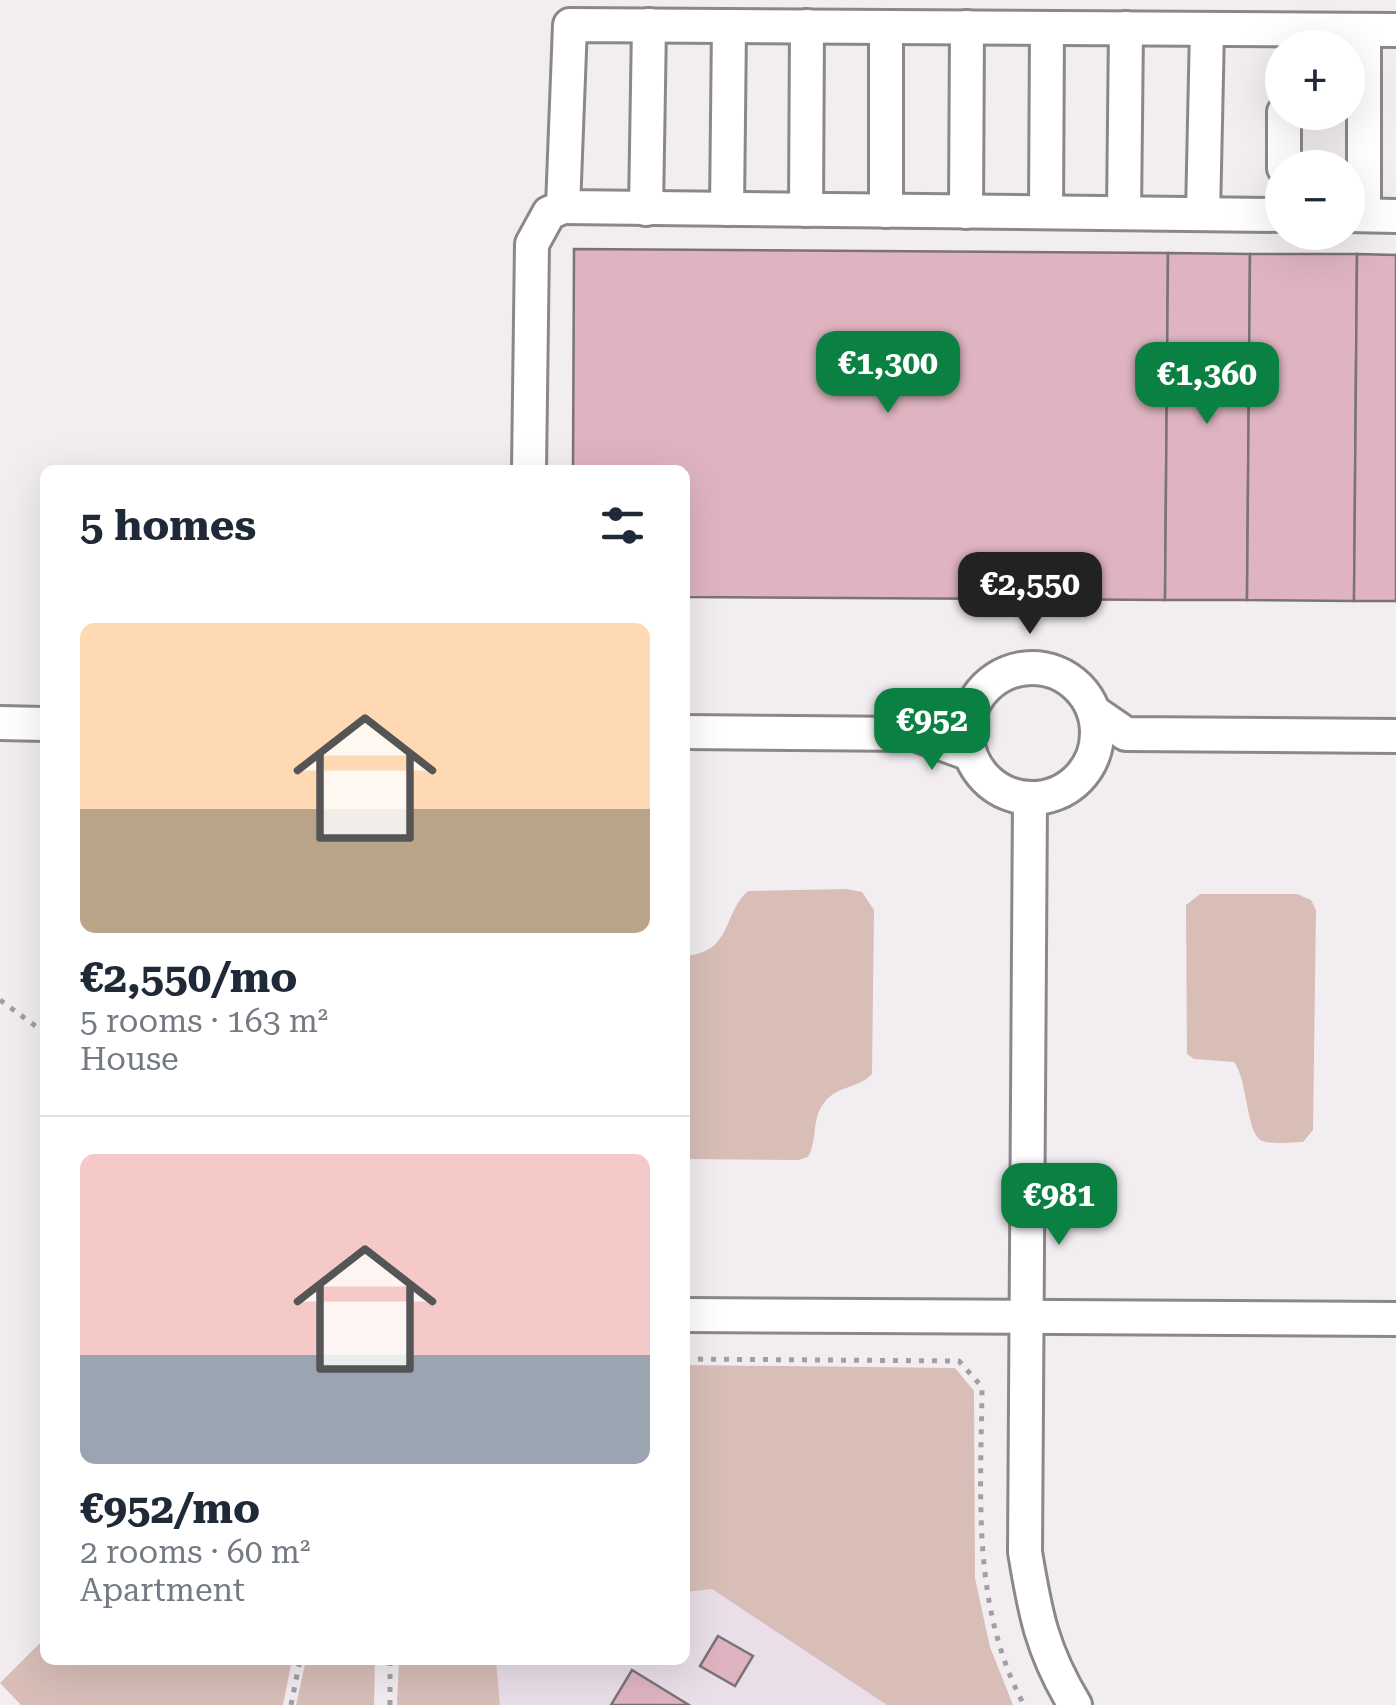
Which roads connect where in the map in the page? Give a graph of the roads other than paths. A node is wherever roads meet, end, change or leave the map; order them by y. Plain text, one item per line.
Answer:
1 (649, 25) junction
2 (729, 26) junction
3 (807, 26) junction
4 (886, 27) junction
5 (967, 27) junction
6 (1047, 28) junction
7 (1126, 28) junction
8 (1207, 29) junction
9 (1380, 30) edge
10 (1265, 36) edge
11 (563, 206) junction
12 (646, 209) junction
13 (727, 209) junction
14 (806, 210) junction
15 (886, 211) junction
16 (966, 212) junction
17 (1046, 212) junction
18 (1124, 213) junction
19 (1204, 214) junction
20 (1265, 214) edge
21 (1369, 215) edge
22 (529, 465) edge
23 (1094, 712) junction
24 (970, 714) junction
25 (0, 724) edge
26 (40, 724) edge
27 (690, 732) edge
28 (915, 734) junction
29 (1126, 734) junction
30 (1396, 736) edge
31 (970, 754) junction
32 (1094, 754) junction
33 (1030, 799) junction
34 (690, 1314) edge
35 (1027, 1316) junction
36 (1396, 1320) edge
37 (1075, 1705) edge

1 - 2 street
1 - 11 street
1 - 12 street
2 - 3 street
2 - 13 street
3 - 4 street
3 - 14 street
4 - 5 street
4 - 15 street
5 - 6 street
5 - 16 street
6 - 7 street
6 - 17 street
7 - 8 street
7 - 18 street
8 - 10 street
8 - 19 street
9 - 21 street
11 - 12 street
11 - 22 street
12 - 13 street
13 - 14 street
14 - 15 street
15 - 16 street
16 - 17 street
17 - 18 street
18 - 19 street
19 - 20 street
23 - 24 street
23 - 29 street
23 - 32 street
24 - 28 street
24 - 31 street
25 - 26 street
27 - 28 street
28 - 31 street
29 - 30 street
29 - 32 street
31 - 33 street
32 - 33 street
33 - 35 street
34 - 35 street
35 - 36 street
35 - 37 street

